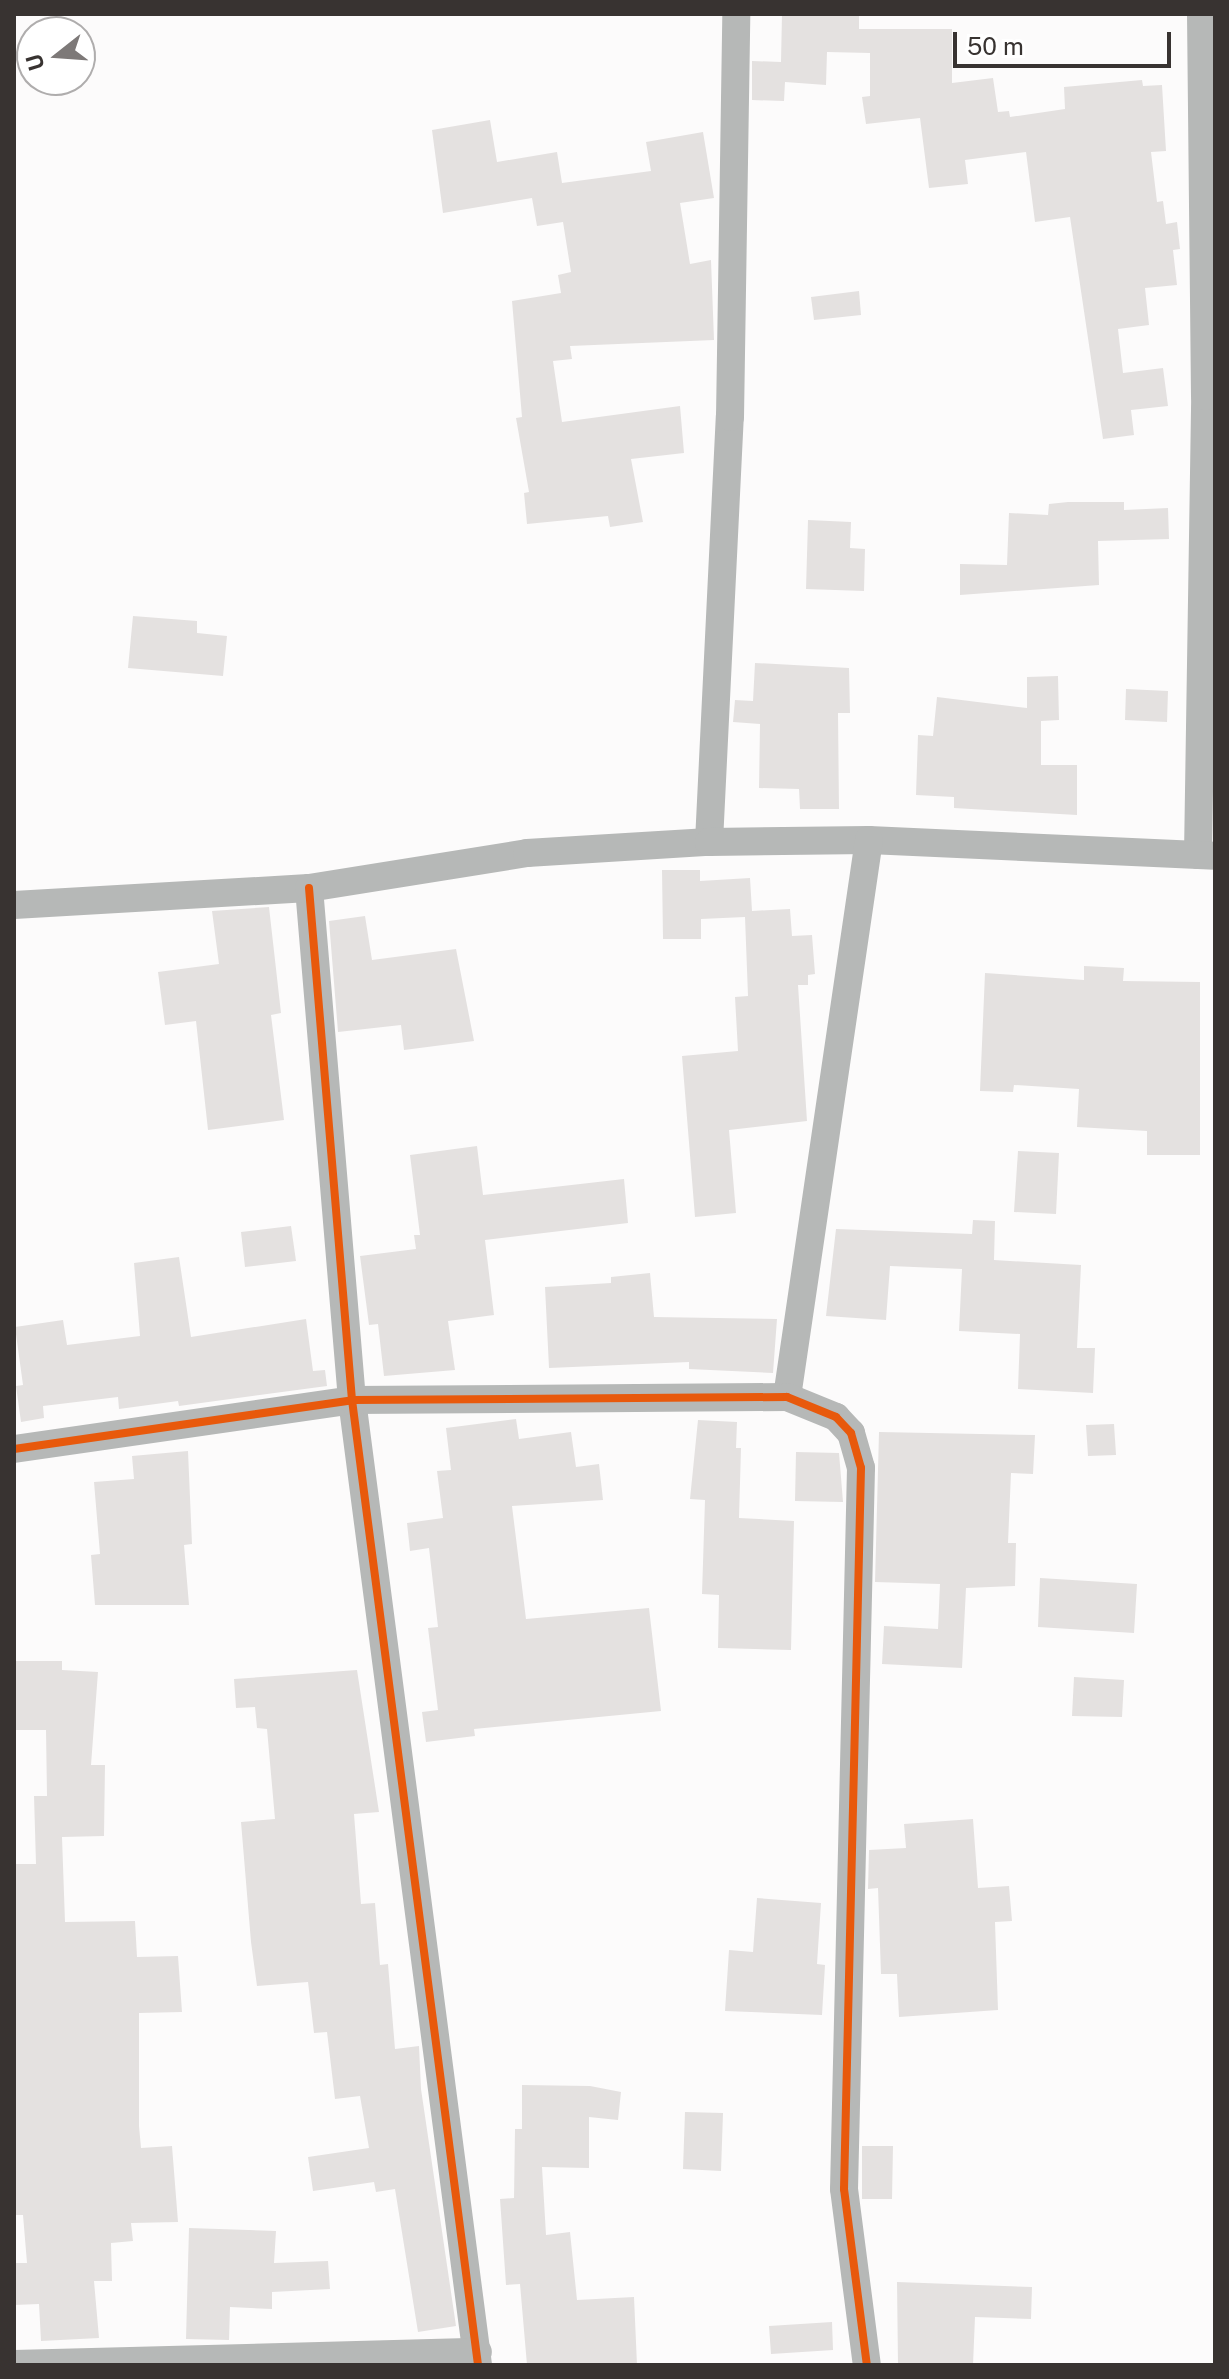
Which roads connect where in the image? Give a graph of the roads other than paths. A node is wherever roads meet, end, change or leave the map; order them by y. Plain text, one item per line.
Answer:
1 (736, 14) edge
2 (1201, 14) edge
3 (1210, 396) edge
4 (869, 840) junction
5 (709, 842) junction
6 (1206, 856) edge
7 (309, 888) junction
8 (14, 905) edge
9 (787, 1397) junction
10 (352, 1400) junction
11 (14, 1449) edge
12 (478, 2359) edge
13 (14, 2364) edge
14 (867, 2365) edge

1 - 5 street
2 - 3 street
3 - 6 street
4 - 5 street
4 - 6 street
4 - 9 street
5 - 7 street
7 - 8 street
7 - 10 street
9 - 10 street
9 - 14 street
10 - 11 street
10 - 12 street
12 - 13 street

